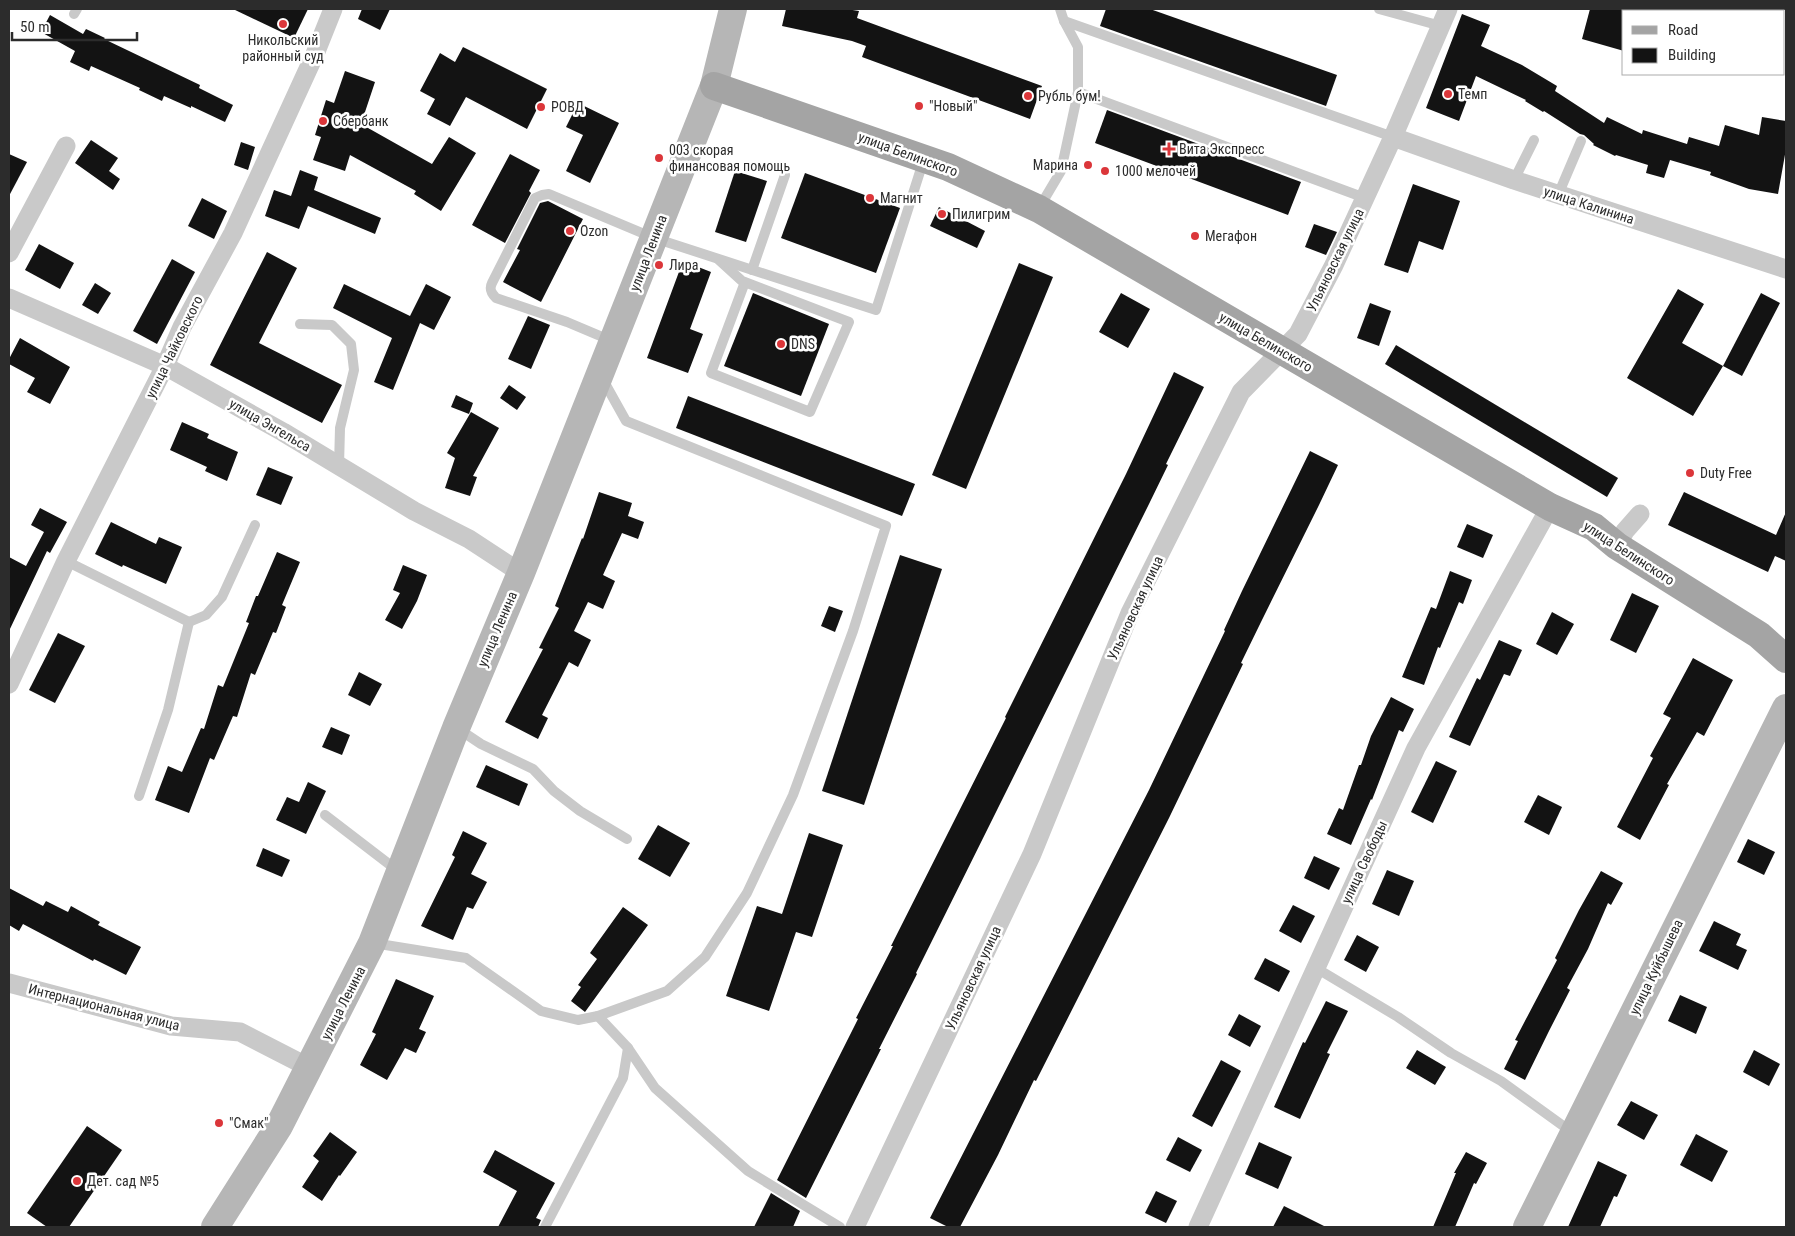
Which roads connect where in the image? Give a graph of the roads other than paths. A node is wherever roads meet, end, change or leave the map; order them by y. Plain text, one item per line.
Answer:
1 (334, 9) edge
2 (733, 9) edge
3 (1060, 9) edge
4 (1379, 9) edge
5 (1445, 17) edge
6 (1064, 21) junction
7 (714, 86) junction
8 (1078, 92) junction
9 (1393, 137) junction
10 (1534, 140) dead end
11 (1581, 141) dead end
12 (66, 146) dead end
13 (925, 158) junction
14 (785, 175) dead end
15 (1514, 180) junction
16 (1558, 194) junction
17 (1365, 198) junction
18 (1039, 209) junction
19 (654, 238) junction
20 (9, 253) edge
21 (716, 258) junction
22 (1786, 269) edge
23 (752, 270) junction
24 (746, 282) junction
25 (9, 298) edge
26 (300, 324) dead end
27 (613, 341) junction
28 (1282, 352) junction
29 (165, 366) junction
30 (600, 376) junction
31 (339, 466) junction
32 (1550, 507) junction
33 (1640, 514) dead end
34 (255, 525) dead end
35 (1616, 546) junction
36 (66, 561) junction
37 (521, 573) junction
38 (189, 622) junction
39 (1786, 659) edge
40 (9, 684) edge
41 (1786, 708) edge
42 (456, 728) junction
43 (139, 796) dead end
44 (325, 815) dead end
45 (627, 839) dead end
46 (399, 871) junction
47 (372, 943) junction
48 (1316, 968) junction
49 (9, 983) edge
50 (598, 1016) junction
51 (628, 1048) junction
52 (310, 1068) junction
53 (1574, 1134) junction
54 (214, 1227) edge
55 (545, 1227) edge
56 (840, 1227) edge
57 (855, 1227) edge
58 (1198, 1227) edge
59 (1527, 1227) edge

1 - 29 street, улица Чайковского
2 - 7 main road, улица Ленина
3 - 6 lane
4 - 5 lane
5 - 9 street, Ульяновская улица
6 - 8 lane
6 - 9 lane
7 - 13 main road, улица Белинского
7 - 19 main road, улица Ленина
8 - 17 lane
8 - 18 lane
9 - 15 street, улица Калинина
9 - 17 street, Ульяновская улица
10 - 15 lane
11 - 16 lane
12 - 20 street
13 - 18 main road, улица Белинского
13 - 23 lane
14 - 23 lane
15 - 16 street, улица Калинина
16 - 22 street, улица Калинина
17 - 28 street, Ульяновская улица
18 - 28 main road, улица Белинского
19 - 21 lane
19 - 27 main road, улица Ленина
19 - 27 lane
21 - 23 lane
21 - 24 lane
24 - 24 lane
25 - 29 street, улица Энгельса
26 - 31 lane
27 - 30 main road, улица Ленина
28 - 32 main road, улица Белинского
28 - 57 street, Ульяновская улица
29 - 31 street, улица Энгельса
29 - 36 street, улица Чайковского
30 - 37 main road, улица Ленина
30 - 50 lane
31 - 37 street, улица Энгельса
32 - 35 main road, улица Белинского
32 - 48 street, улица Свободы
33 - 35 street
34 - 38 lane
35 - 39 main road, улица Белинского
36 - 38 lane
36 - 40 street, улица Чайковского
37 - 42 main road, улица Ленина
38 - 43 lane
41 - 53 main road, улица Куйбышева
42 - 45 lane
42 - 46 main road, улица Ленина
44 - 46 lane
46 - 47 main road, улица Ленина
47 - 50 lane
47 - 52 main road, улица Ленина
48 - 53 lane
48 - 58 street, улица Свободы
49 - 52 street, Интернациональная улица
50 - 51 lane
51 - 55 lane
51 - 56 lane
52 - 54 main road, улица Ленина
53 - 59 main road, улица Куйбышева

